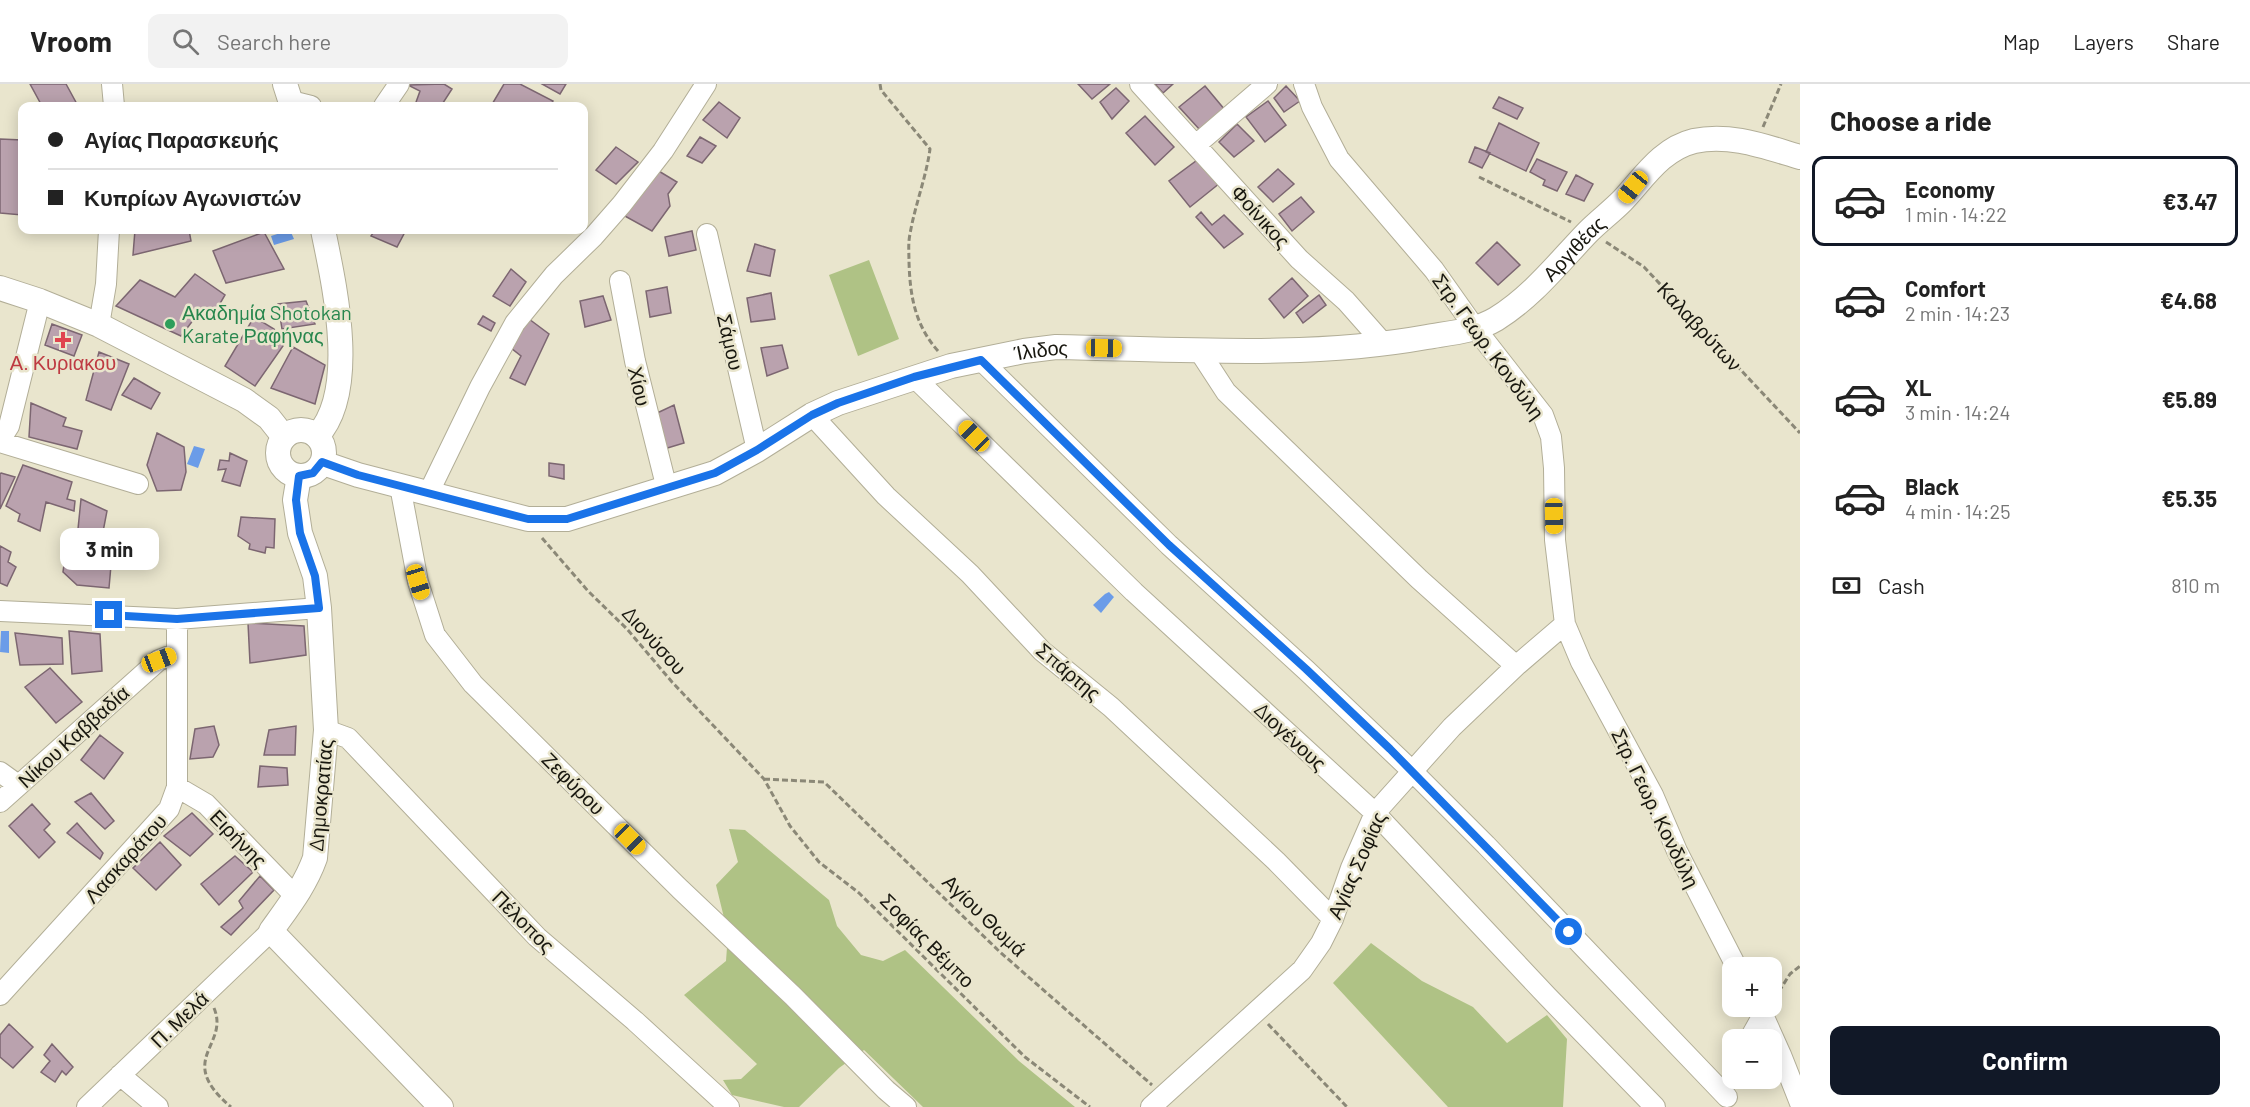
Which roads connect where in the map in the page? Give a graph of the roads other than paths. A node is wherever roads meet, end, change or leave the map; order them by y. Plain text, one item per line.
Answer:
1 (112, 84) edge
2 (399, 84) edge
3 (706, 84) edge
4 (1140, 84) edge
5 (1267, 84) edge
6 (1304, 84) edge
7 (114, 102) edge
8 (387, 102) edge
9 (1197, 144) junction
10 (1800, 157) edge
11 (588, 232) edge
12 (109, 234) edge
13 (324, 234) edge
14 (586, 234) edge
15 (707, 234) dead end
16 (620, 281) dead end
17 (0, 288) edge
18 (40, 301) junction
19 (99, 325) junction
20 (1475, 328) junction
21 (1384, 344) junction
22 (1198, 350) junction
23 (981, 360) junction
24 (914, 377) junction
25 (812, 415) junction
26 (317, 436) junction
27 (284, 437) junction
28 (0, 441) edge
29 (757, 450) junction
30 (322, 462) junction
31 (299, 476) junction
32 (138, 484) dead end
33 (400, 486) junction
34 (667, 489) junction
35 (428, 494) junction
36 (319, 608) junction
37 (0, 611) edge
38 (177, 619) junction
39 (1565, 624) junction
40 (177, 653) junction
41 (1516, 666) junction
42 (326, 730) junction
43 (1411, 770) junction
44 (0, 772) edge
45 (18, 784) junction
46 (177, 787) junction
47 (0, 802) edge
48 (1375, 813) junction
49 (296, 897) junction
50 (1333, 919) junction
51 (271, 931) junction
52 (1731, 957) edge
53 (0, 995) edge
54 (1767, 1017) edge
55 (120, 1075) junction
56 (1728, 1094) edge
57 (1157, 1101) edge
58 (1800, 1103) edge
59 (87, 1107) edge
60 (158, 1107) edge
61 (441, 1107) edge
62 (729, 1107) edge
63 (906, 1107) edge
64 (1655, 1107) edge

1 - 7 street
2 - 8 street
3 - 11 street
4 - 9 street, Φοίνικος
5 - 9 street
6 - 20 street, Στρ. Γεωρ. Κονδύλη
9 - 21 street, Φοίνικος
10 - 20 street, Αργιθέας
12 - 19 street
13 - 26 street
14 - 35 street
15 - 29 street, Σάμου
16 - 34 street, Χίου
17 - 18 street
18 - 19 street
18 - 28 street
19 - 27 street
20 - 21 street, Ίλιδος
20 - 39 street, Στρ. Γεωρ. Κονδύλη
21 - 22 street, Ίλιδος
22 - 23 street, Ίλιδος
22 - 41 street
23 - 24 street, Ίλιδος
23 - 43 street
24 - 25 street, Ίλιδος
24 - 48 street, Διογένους
25 - 29 street, Ίλιδος
25 - 50 street, Σπάρτης
26 - 27 street
26 - 30 street
27 - 31 street
28 - 32 street
29 - 34 street, Ίλιδος
30 - 31 street
30 - 33 street, Ίλιδος
31 - 36 street, Δημοκρατίας
33 - 35 street, Ίλιδος
33 - 63 street, Ζεφύρου
34 - 35 street, Ίλιδος
36 - 38 street
36 - 42 street, Δημοκρατίας
37 - 38 street
38 - 40 street, Λασκαράτου
39 - 41 street, Αγίας Σοφίας
39 - 52 street, Στρ. Γεωρ. Κονδύλη
40 - 45 street, Νίκου Καββαδία
40 - 46 street, Λασκαράτου
41 - 43 street, Αγίας Σοφίας
42 - 49 street, Δημοκρατίας
42 - 62 street, Πέλοπος
43 - 48 street, Αγίας Σοφίας
43 - 56 street
44 - 45 street
45 - 47 street, Νίκου Καββαδία
46 - 49 street, Ειρήνης
46 - 53 street, Λασκαράτου
48 - 50 street, Αγίας Σοφίας
48 - 64 street, Διογένους
49 - 51 street, Δημοκρατίας
50 - 57 street, Αγίας Σοφίας
51 - 55 street, Π. Μελά
51 - 61 street
54 - 58 street
55 - 59 street, Π. Μελά
55 - 60 street

